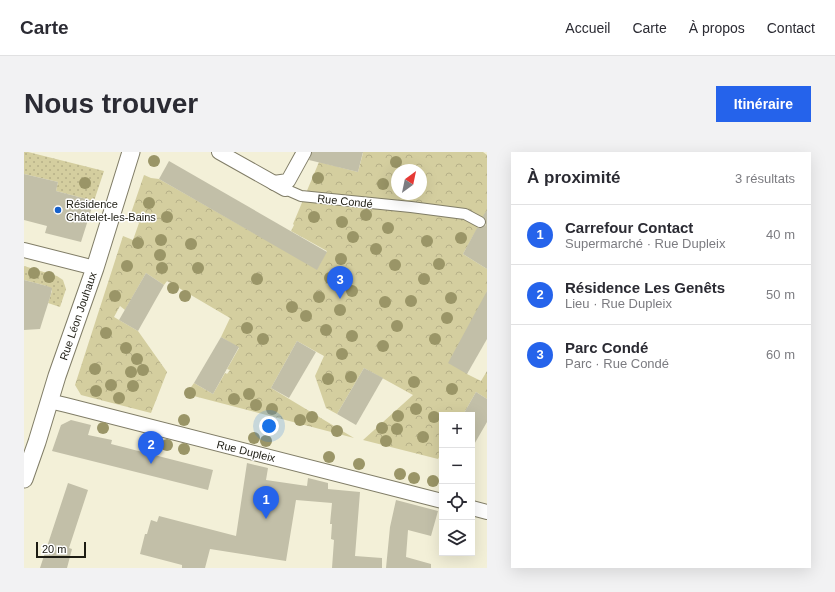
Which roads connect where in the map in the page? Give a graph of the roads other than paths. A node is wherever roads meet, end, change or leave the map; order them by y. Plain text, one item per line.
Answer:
1 (131, 152) edge
2 (219, 152) edge
3 (304, 152) edge
4 (280, 186) junction
5 (480, 222) dead end
6 (24, 250) edge
7 (95, 268) junction
8 (49, 402) junction
9 (24, 479) edge
10 (439, 500) edge
11 (475, 509) edge
12 (487, 512) edge

1 - 7 street, Rue Léon Jouhaux
2 - 4 street, Rue Condé
3 - 4 street
4 - 5 street, Rue Condé
6 - 7 street
7 - 8 street, Rue Léon Jouhaux
8 - 9 street, Rue Léon Jouhaux
8 - 10 street, Rue Dupleix
11 - 12 street

